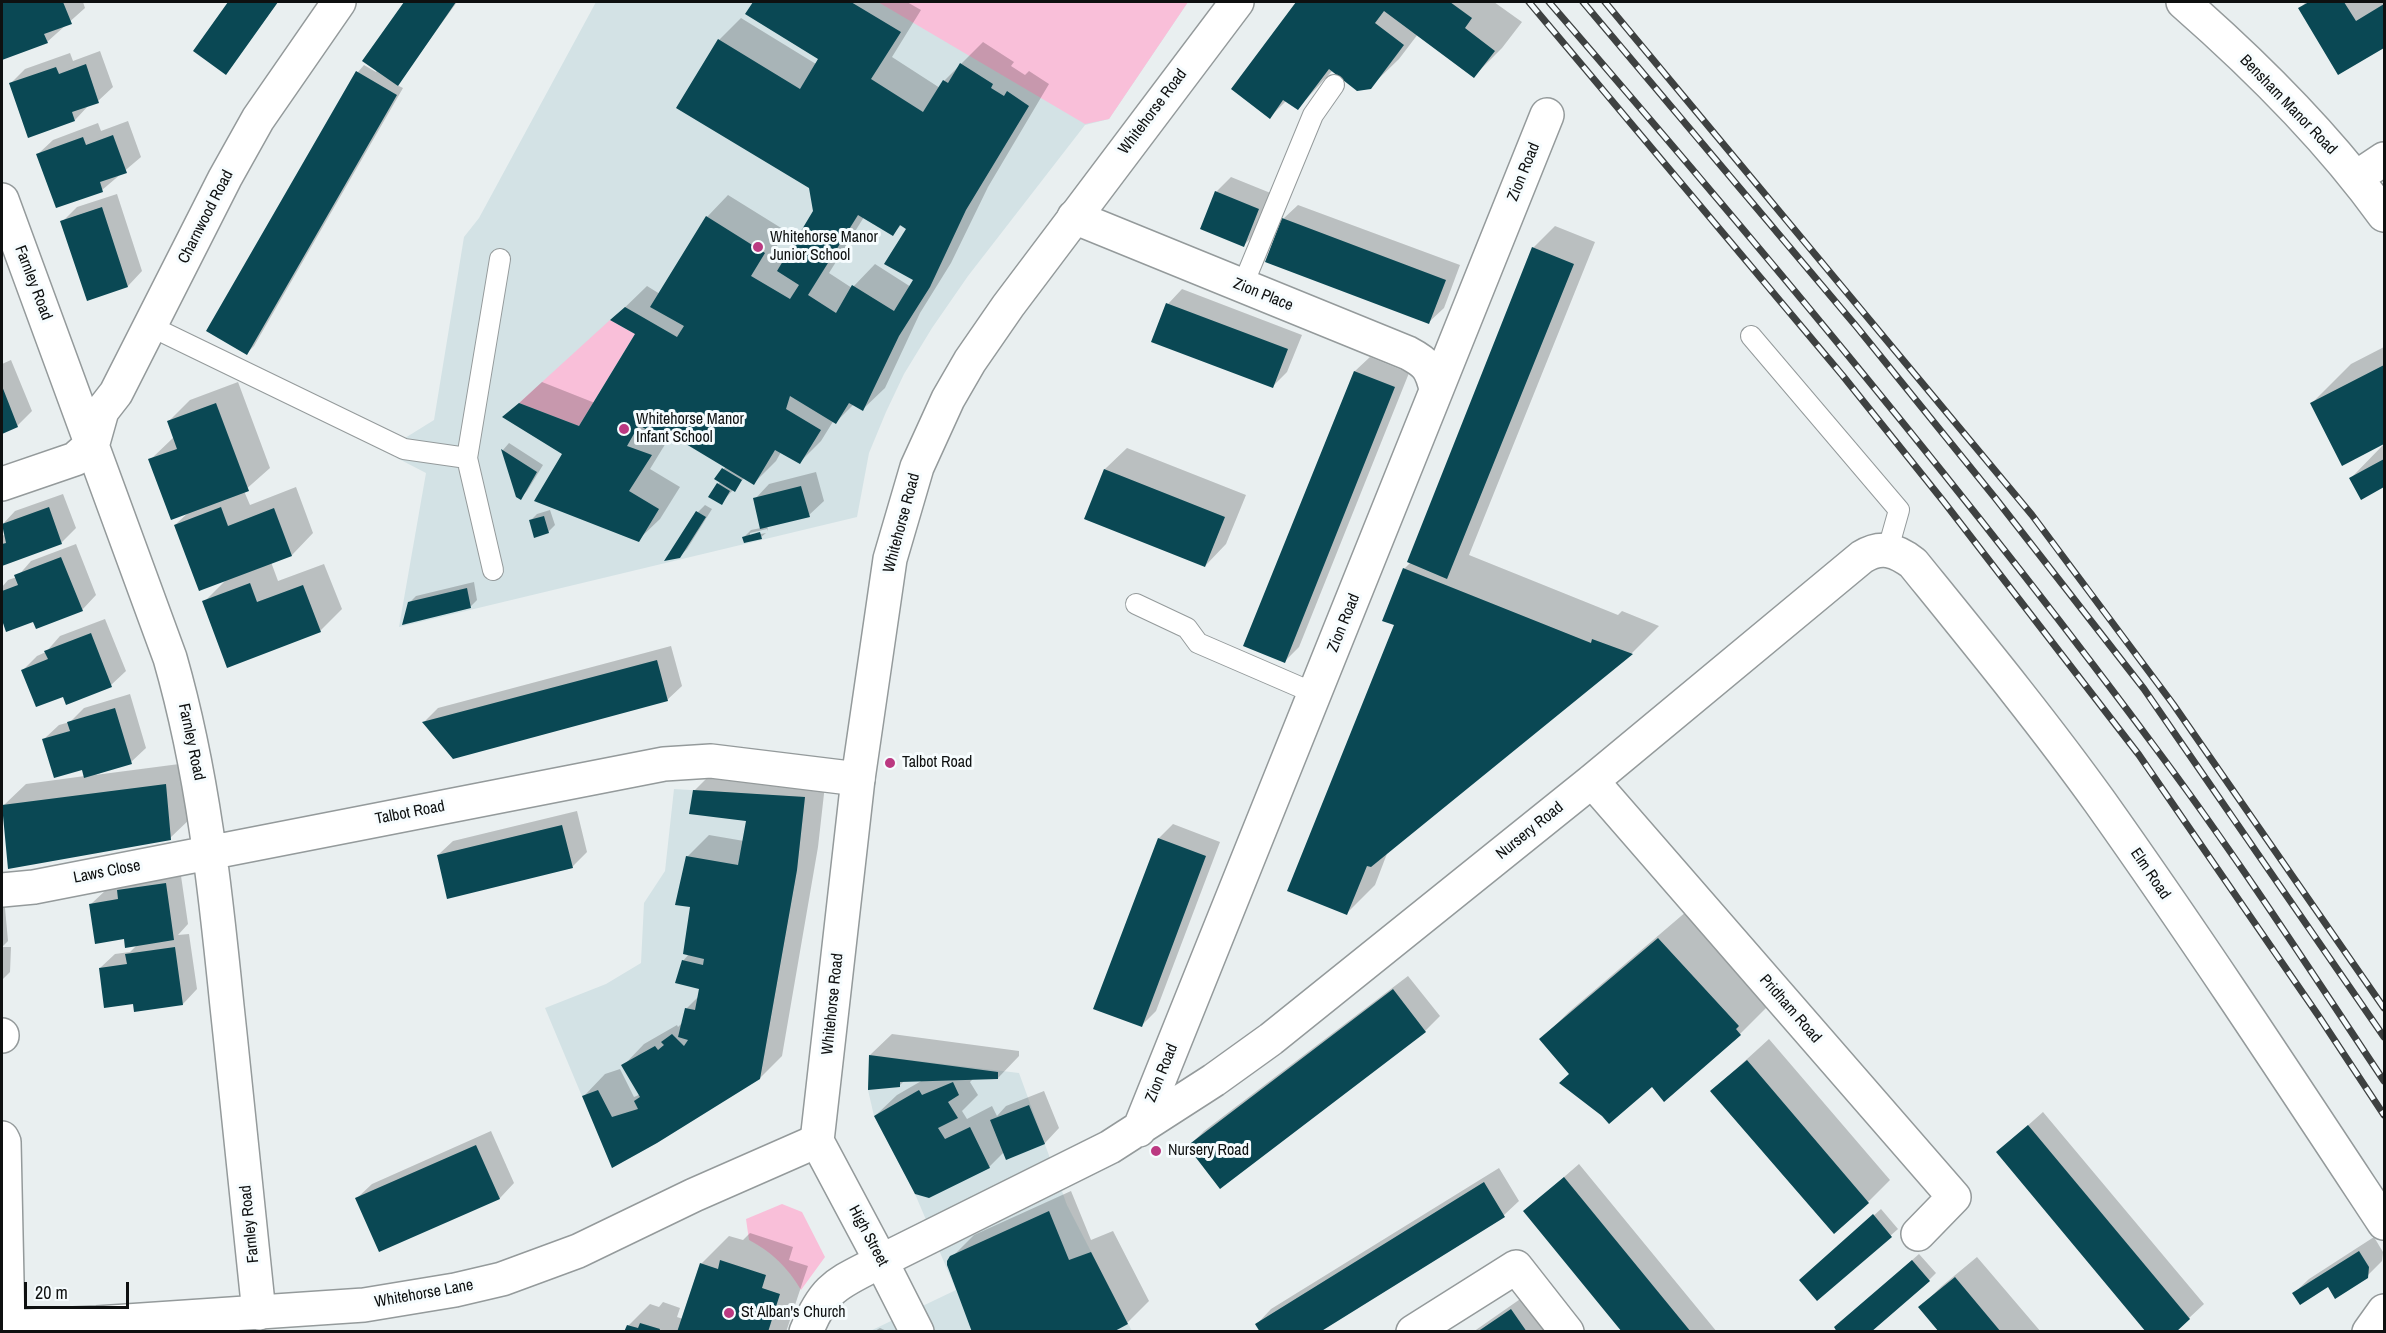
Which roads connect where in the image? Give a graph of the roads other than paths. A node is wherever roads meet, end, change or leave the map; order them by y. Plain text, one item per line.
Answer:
1 (339, 2) edge
2 (1237, 2) edge
3 (2183, 2) edge
4 (1334, 85) dead end
5 (1548, 115) dead end
6 (2385, 159) edge
7 (2357, 177) junction
8 (2, 200) edge
9 (2385, 215) edge
10 (1074, 218) junction
11 (500, 259) dead end
12 (1242, 287) junction
13 (150, 326) junction
14 (1751, 336) dead end
15 (1436, 389) junction
16 (93, 443) junction
17 (468, 458) junction
18 (2, 484) edge
19 (1888, 549) junction
20 (493, 570) dead end
21 (1136, 604) dead end
22 (1316, 694) junction
23 (858, 779) junction
24 (1592, 781) junction
25 (211, 852) junction
26 (2, 890) edge
27 (1138, 1130) junction
28 (2, 1138) edge
29 (817, 1141) junction
30 (2385, 1223) edge
31 (1918, 1234) dead end
32 (881, 1261) junction
33 (2385, 1311) edge
34 (259, 1313) junction
35 (5, 1327) edge
36 (97, 1327) edge
37 (806, 1332) edge
38 (917, 1332) edge
39 (1413, 1332) edge
40 (1567, 1332) edge
41 (2368, 1332) edge

1 - 13 street, Charnwood Road
2 - 10 street, Whitehorse Road
3 - 7 street, Bensham Manor Road
4 - 12 lane
5 - 15 street, Zion Road
6 - 7 street
7 - 9 street, Bensham Manor Road
8 - 16 street, Farnley Road
10 - 12 street, Zion Place
10 - 23 street, Whitehorse Road
11 - 17 lane
12 - 15 street, Zion Place
13 - 16 street, Charnwood Road
13 - 17 lane
14 - 19 lane
15 - 22 street, Zion Road
16 - 18 street
16 - 25 street, Farnley Road
17 - 20 lane
19 - 24 street, Nursery Road
19 - 30 street, Elm Road
21 - 22 lane
22 - 27 street, Zion Road
23 - 25 street, Talbot Road
23 - 29 street, Whitehorse Road
24 - 27 street, Nursery Road
24 - 31 street, Pridham Road
25 - 26 street, Laws Close
25 - 34 street, Farnley Road
27 - 32 street, Nursery Road
28 - 35 street
29 - 32 street, High Street
29 - 34 street, Whitehorse Lane
32 - 37 street, Nursery Road
32 - 38 street, High Street
33 - 41 street
34 - 36 street, Whitehorse Lane
35 - 36 street, Whitehorse Lane
39 - 40 street

